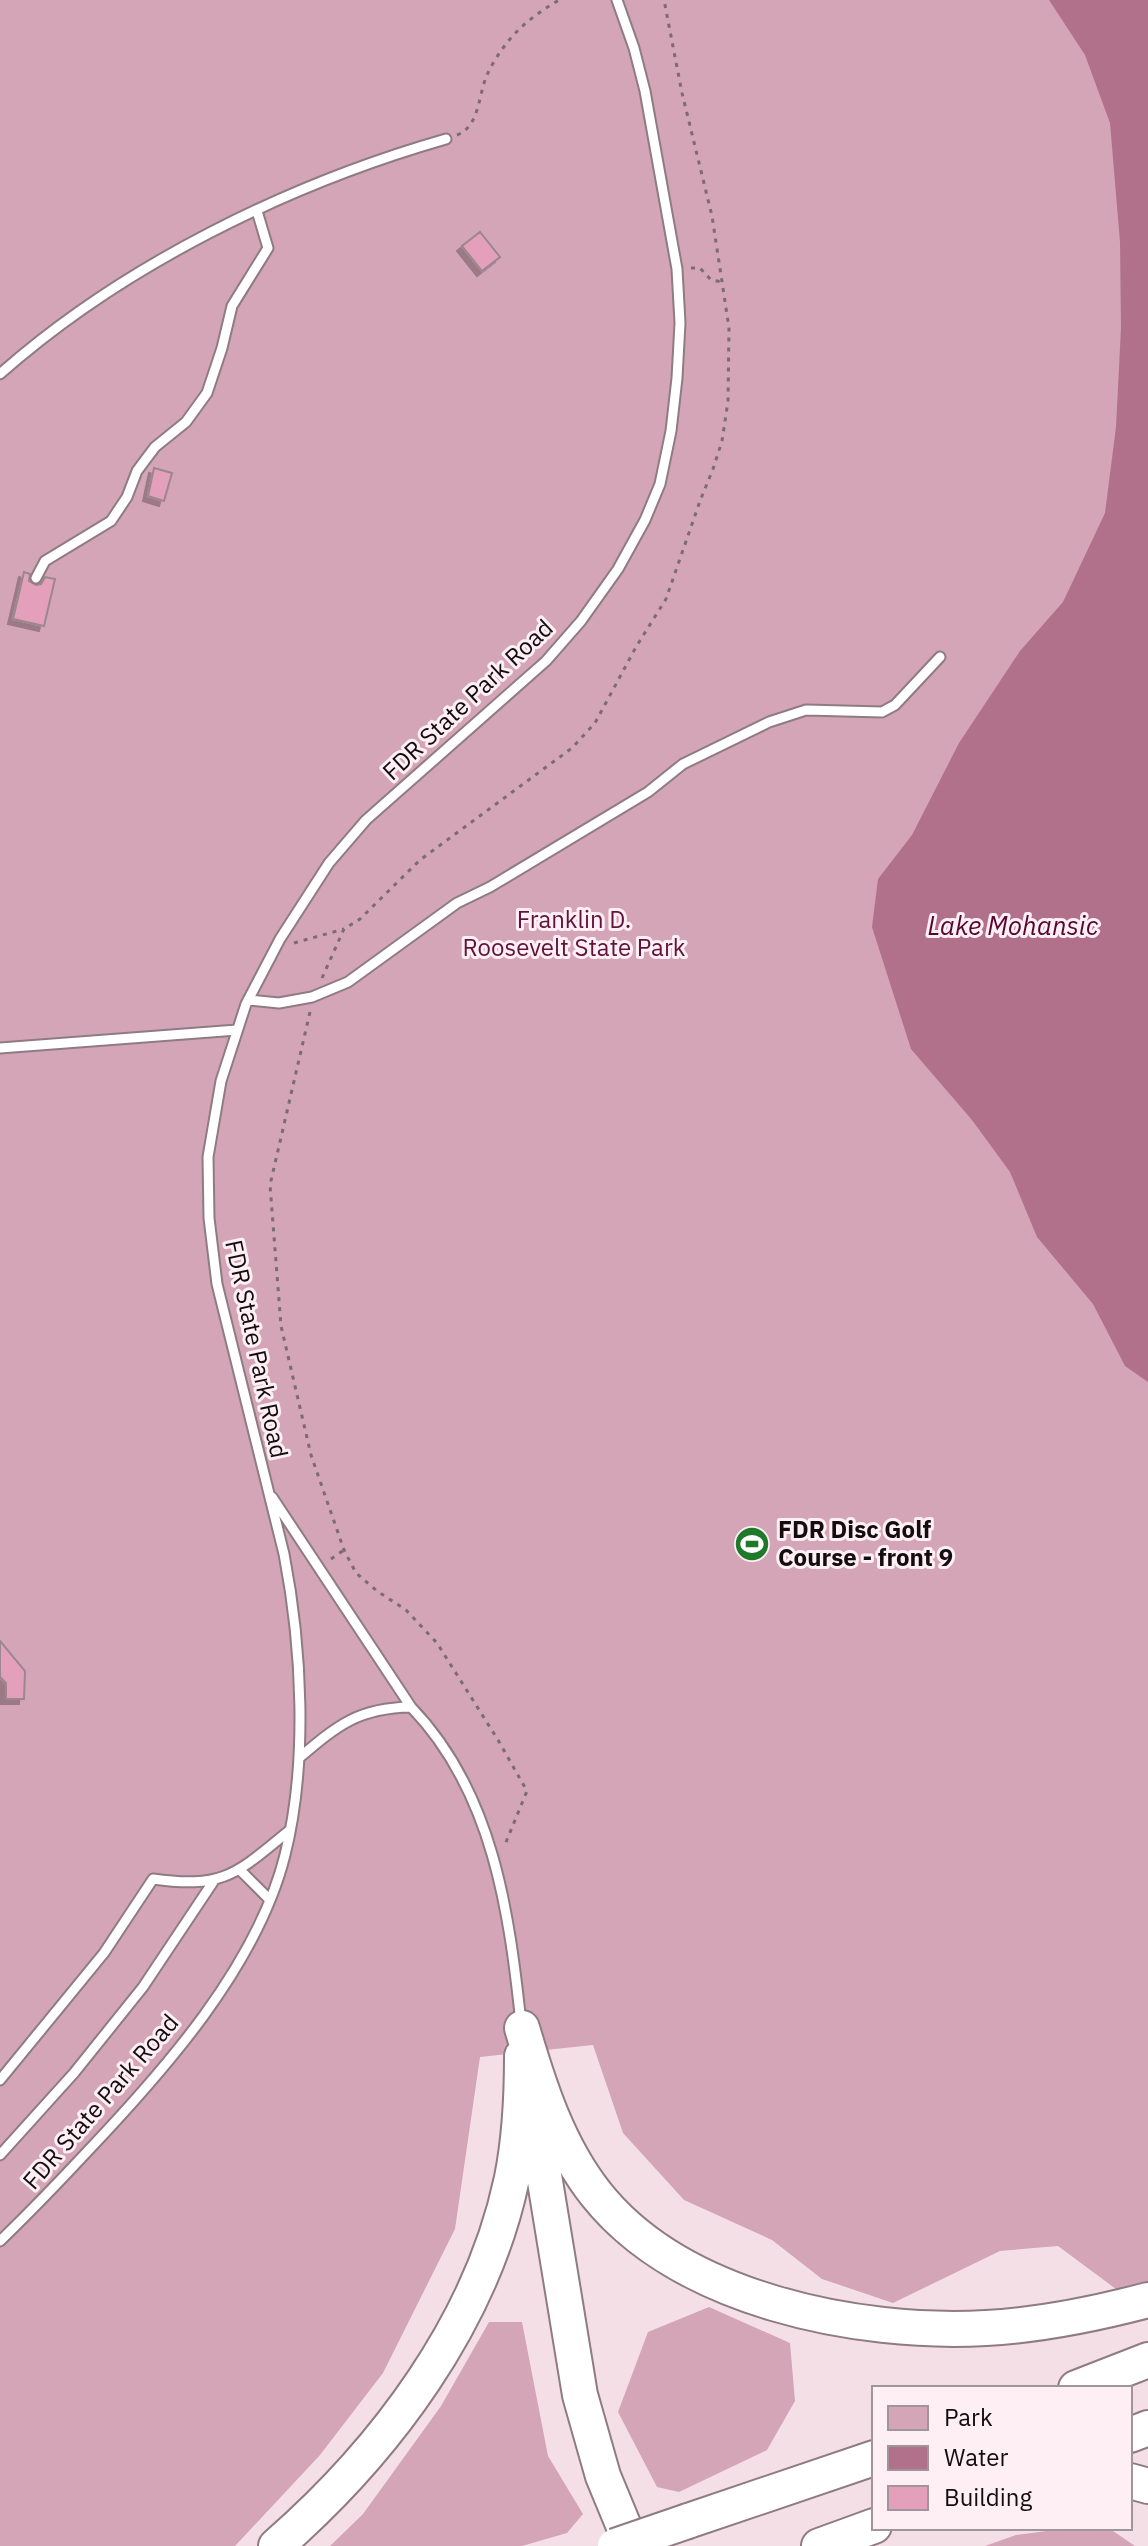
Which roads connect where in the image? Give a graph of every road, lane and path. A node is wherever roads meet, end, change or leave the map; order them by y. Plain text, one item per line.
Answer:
1 (559, 0) edge
2 (617, 0) edge
3 (664, 0) edge
4 (446, 139) joint
5 (257, 211) junction
6 (677, 269) junction
7 (722, 282) junction
8 (0, 374) edge
9 (36, 578) dead end
10 (940, 657) dead end
11 (344, 929) junction
12 (275, 948) junction
13 (315, 996) junction
14 (248, 1000) junction
15 (237, 1030) junction
16 (0, 1048) edge
17 (266, 1488) junction
18 (411, 1707) junction
19 (299, 1758) junction
20 (290, 1830) junction
21 (496, 1866) junction
22 (240, 1870) junction
23 (213, 1882) junction
24 (270, 1900) junction
25 (522, 2028) junction
26 (0, 2080) edge
27 (0, 2155) edge
28 (0, 2241) edge
29 (1148, 2300) edge
30 (1148, 2360) edge
31 (1081, 2386) edge
32 (872, 2459) edge
33 (872, 2527) edge
34 (276, 2546) edge
35 (615, 2546) edge
36 (632, 2546) edge
37 (819, 2546) edge

1 - 4 path
2 - 6 lane, FDR State Park Road
3 - 7 path
4 - 5 lane
5 - 8 lane
5 - 9 lane
6 - 7 path
6 - 12 lane, FDR State Park Road
7 - 11 path
10 - 13 lane
11 - 12 path
11 - 13 path
12 - 14 lane, FDR State Park Road
13 - 14 lane
13 - 21 path
14 - 15 lane, FDR State Park Road
15 - 16 lane
15 - 17 lane, FDR State Park Road
17 - 18 lane, FDR State Park Road
17 - 19 lane, FDR State Park Road
18 - 19 lane
18 - 21 lane, FDR State Park Road
19 - 20 lane, FDR State Park Road
20 - 22 lane
20 - 24 lane, FDR State Park Road
21 - 25 lane, FDR State Park Road
22 - 23 lane
22 - 24 lane
23 - 26 lane
23 - 27 lane
24 - 28 lane, FDR State Park Road
25 - 29 highway
25 - 34 highway
25 - 36 highway
30 - 31 highway
32 - 35 highway, bridge
33 - 37 highway

